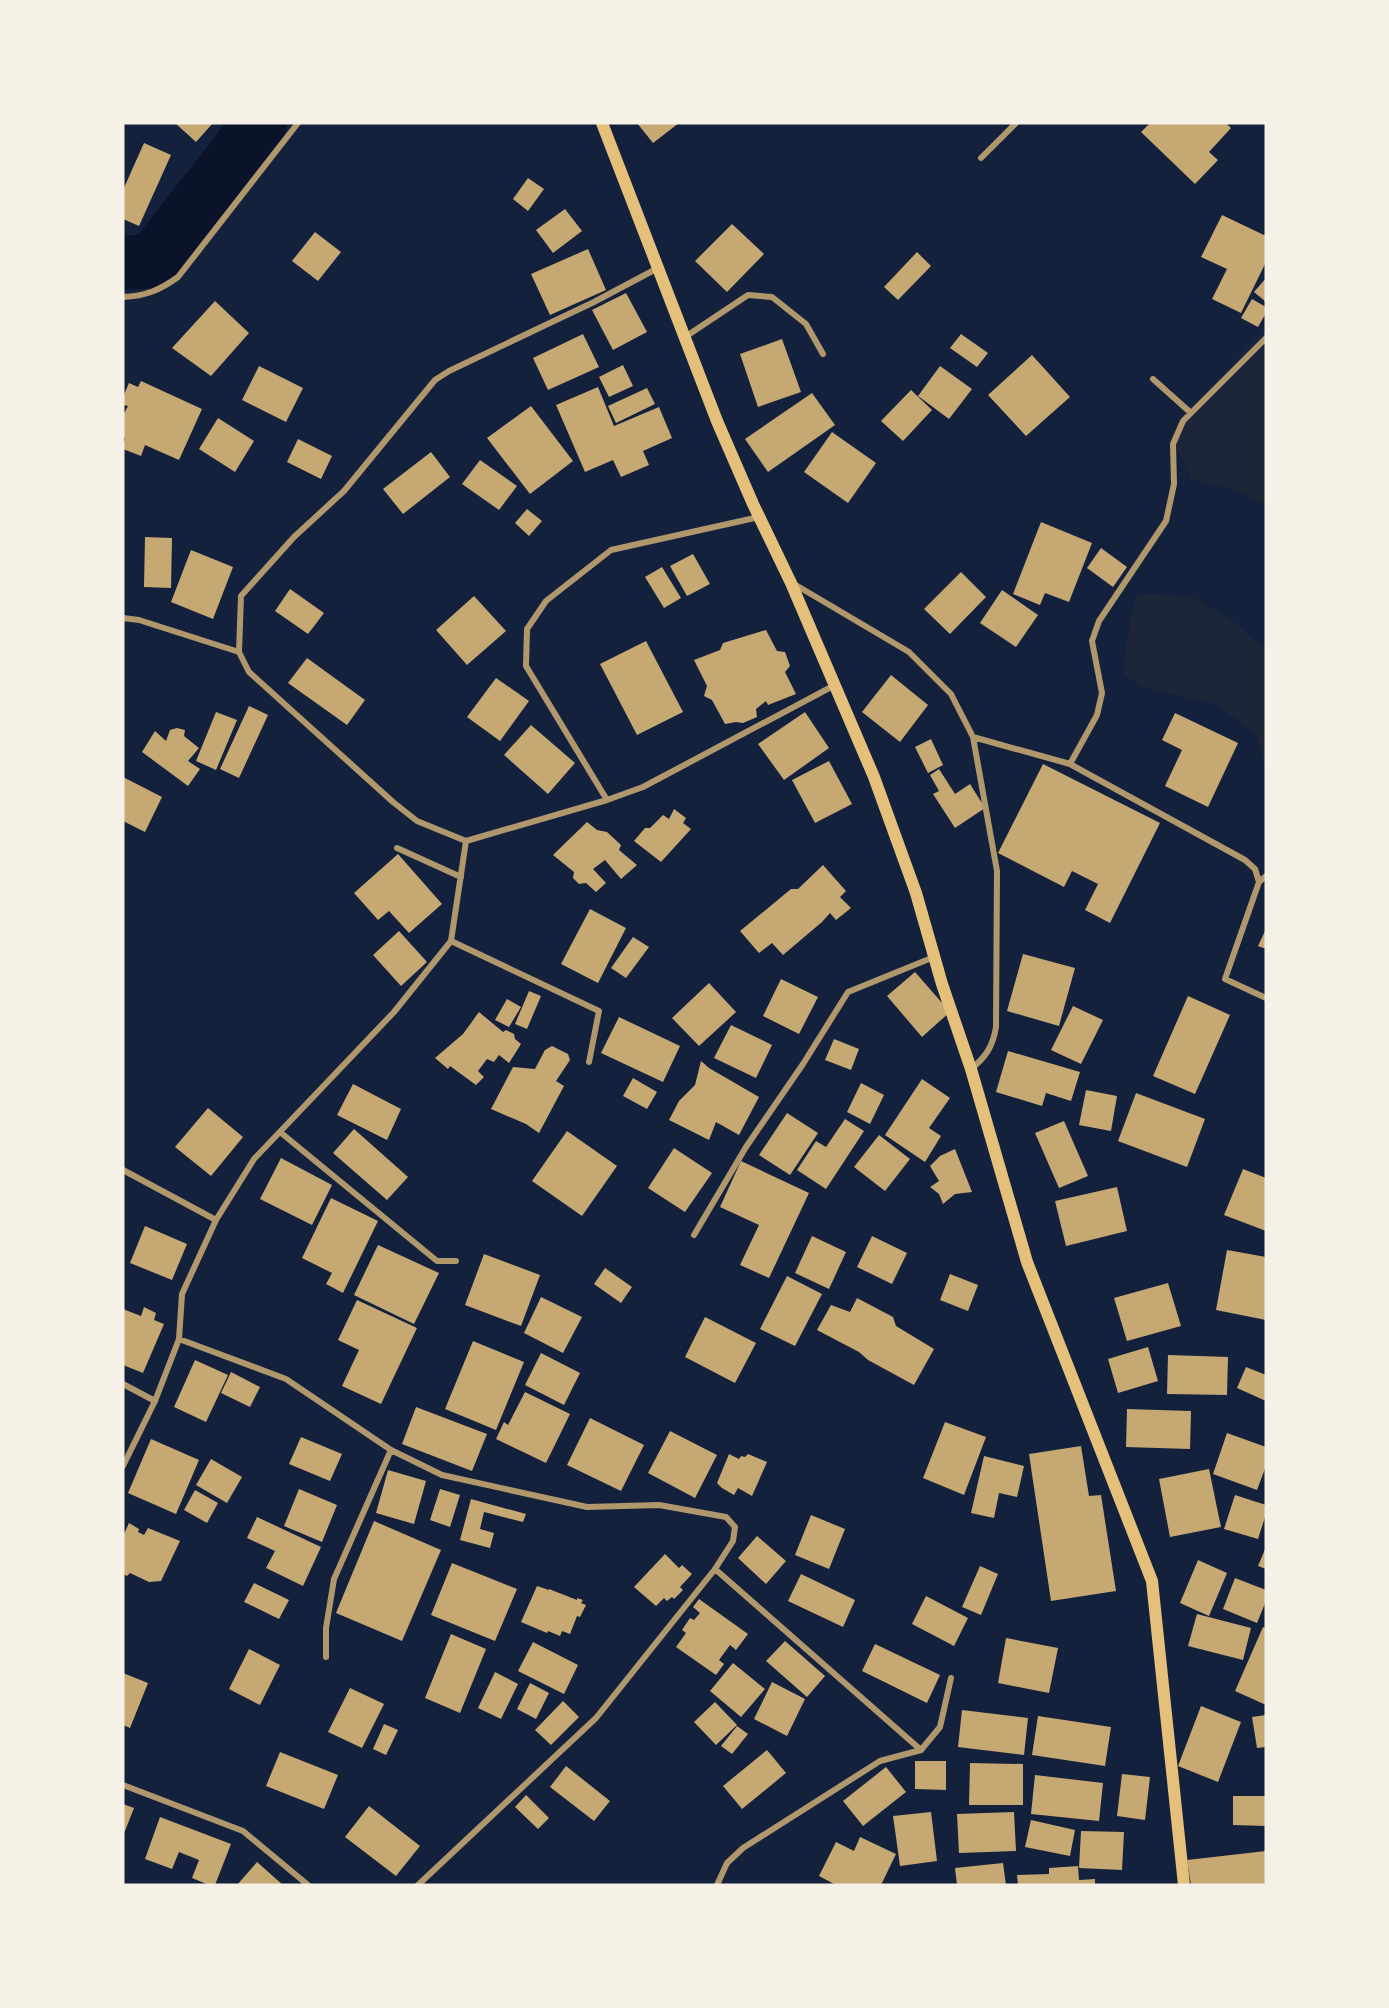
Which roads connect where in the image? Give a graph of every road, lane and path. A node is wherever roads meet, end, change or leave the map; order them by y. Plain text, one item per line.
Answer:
1 (298, 123) edge
2 (602, 123) edge
3 (1016, 123) edge
4 (981, 158) dead end
5 (658, 268) junction
6 (123, 297) edge
7 (685, 338) junction
8 (1266, 338) edge
9 (823, 354) dead end
10 (1152, 379) dead end
11 (1191, 413) junction
12 (759, 517) junction
13 (791, 583) junction
14 (123, 618) edge
15 (239, 652) junction
16 (835, 685) junction
17 (973, 737) junction
18 (1070, 764) junction
19 (607, 800) junction
20 (466, 841) junction
21 (397, 848) dead end
22 (1266, 876) edge
23 (461, 877) junction
24 (1259, 882) junction
25 (451, 941) junction
26 (934, 956) junction
27 (1266, 998) edge
28 (589, 1062) dead end
29 (971, 1069) junction
30 (280, 1132) junction
31 (123, 1170) edge
32 (216, 1220) junction
33 (694, 1234) dead end
34 (456, 1261) dead end
35 (179, 1339) junction
36 (123, 1384) edge
37 (155, 1401) junction
38 (391, 1450) junction
39 (123, 1466) edge
40 (715, 1569) junction
41 (326, 1657) dead end
42 (951, 1678) dead end
43 (921, 1750) junction
44 (123, 1785) edge
45 (308, 1885) edge
46 (418, 1885) edge
47 (717, 1885) edge
48 (1184, 1885) edge

1 - 6 street
2 - 5 main road
3 - 4 street
5 - 7 main road
5 - 15 street
7 - 9 street
7 - 12 main road
8 - 11 street
10 - 11 street
11 - 18 street
12 - 13 main road
12 - 19 street
13 - 16 main road
13 - 17 street
14 - 15 street
15 - 20 street
16 - 19 street
16 - 26 main road
17 - 18 street
17 - 29 street
18 - 24 street
19 - 20 street
20 - 23 street
21 - 23 street
22 - 24 street
23 - 25 street
24 - 27 street
25 - 28 street
25 - 30 street
26 - 29 main road
26 - 33 street
29 - 48 main road
30 - 32 street
30 - 34 street
31 - 32 street
32 - 35 street
35 - 37 street
35 - 38 street
36 - 37 street
37 - 39 street
38 - 40 street
38 - 41 street
40 - 43 street
40 - 46 street
42 - 43 street
43 - 47 street
44 - 45 street

